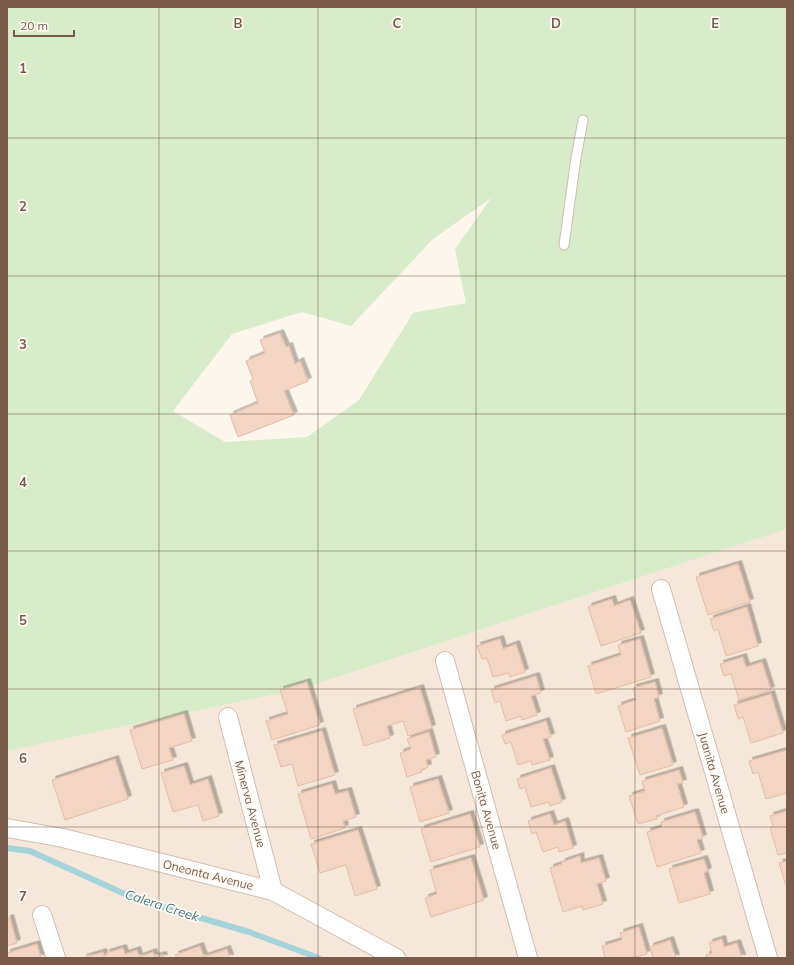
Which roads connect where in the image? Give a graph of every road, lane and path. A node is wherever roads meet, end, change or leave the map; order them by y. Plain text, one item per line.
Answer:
1 (582, 120) dead end
2 (564, 245) dead end
3 (661, 589) dead end
4 (445, 662) dead end
5 (228, 717) dead end
6 (7, 828) edge
7 (273, 891) junction
8 (42, 915) dead end
9 (56, 958) edge
10 (396, 958) edge
11 (528, 958) edge
12 (768, 958) edge

1 - 2 lane
3 - 12 street, Juanita Avenue
4 - 11 street, Bonita Avenue
5 - 7 street, Minerva Avenue
6 - 7 street, Oneonta Avenue
7 - 10 street, Oneonta Avenue
8 - 9 street

